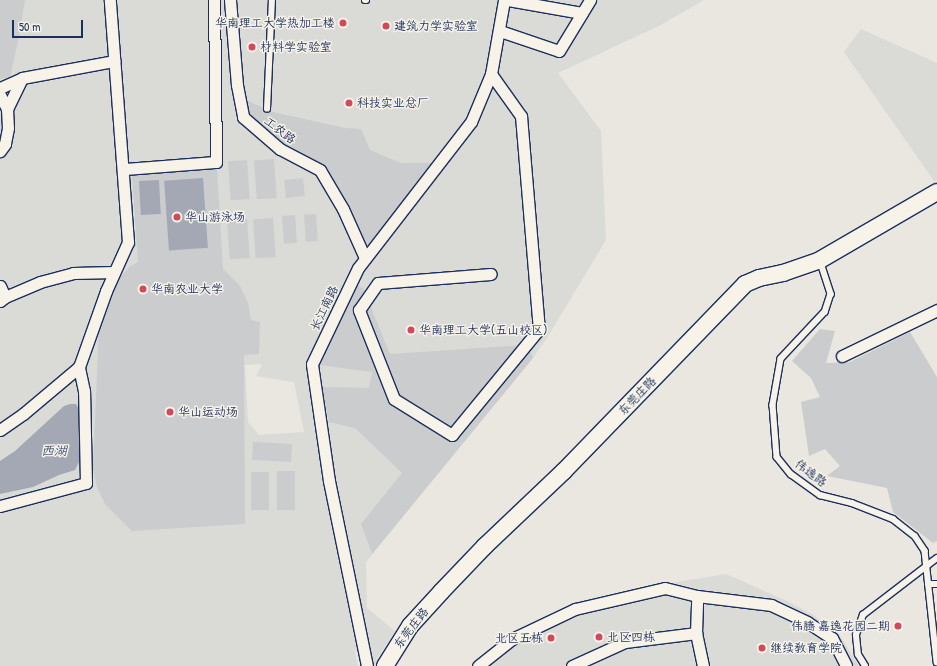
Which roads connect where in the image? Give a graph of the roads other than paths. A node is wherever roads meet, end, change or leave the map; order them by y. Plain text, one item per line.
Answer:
1 (110, 0) edge
2 (214, 0) edge
3 (230, 0) edge
4 (272, 0) edge
5 (504, 0) edge
6 (508, 0) edge
7 (590, 0) edge
8 (582, 14) junction
9 (500, 31) junction
10 (114, 61) junction
11 (491, 74) junction
12 (22, 78) junction
13 (0, 88) edge
14 (0, 95) edge
15 (7, 109) junction
16 (267, 109) dead end
17 (0, 151) edge
18 (124, 169) junction
19 (937, 192) edge
20 (365, 258) junction
21 (820, 260) junction
22 (114, 272) junction
23 (491, 274) dead end
24 (0, 286) edge
25 (3, 299) edge
26 (937, 310) edge
27 (842, 356) dead end
28 (78, 367) junction
29 (0, 430) edge
30 (0, 506) edge
31 (937, 558) edge
32 (926, 565) junction
33 (928, 584) junction
34 (937, 584) edge
35 (697, 596) junction
36 (696, 633) junction
37 (936, 645) edge
38 (937, 662) edge
39 (583, 663) edge
40 (368, 666) edge
41 (385, 666) edge
42 (478, 666) edge
43 (572, 666) edge
44 (703, 666) edge
45 (846, 666) edge
46 (865, 666) edge

1 - 10 street
2 - 18 street
3 - 20 street, 工农路
4 - 16 lane
5 - 9 street, 长江南路
6 - 8 street
7 - 8 street
8 - 9 street
9 - 11 street, 长江南路
10 - 12 street
10 - 18 street
11 - 20 street, 长江南路
11 - 23 street
12 - 13 street
12 - 15 street
14 - 15 street
15 - 17 street
18 - 22 street
19 - 21 street, 东莞庄路
20 - 40 street, 长江南路
21 - 32 lane, 伟逸路
21 - 41 street, 东莞庄路
22 - 25 street
22 - 28 street
24 - 25 street
26 - 27 street
28 - 29 street
28 - 30 street
31 - 32 lane
32 - 33 lane, 伟逸路
32 - 46 lane
33 - 34 lane
33 - 37 lane, 伟逸路
35 - 36 street
35 - 42 street
35 - 45 street
36 - 39 street
36 - 44 street
37 - 38 lane, 伟逸路
39 - 43 street

